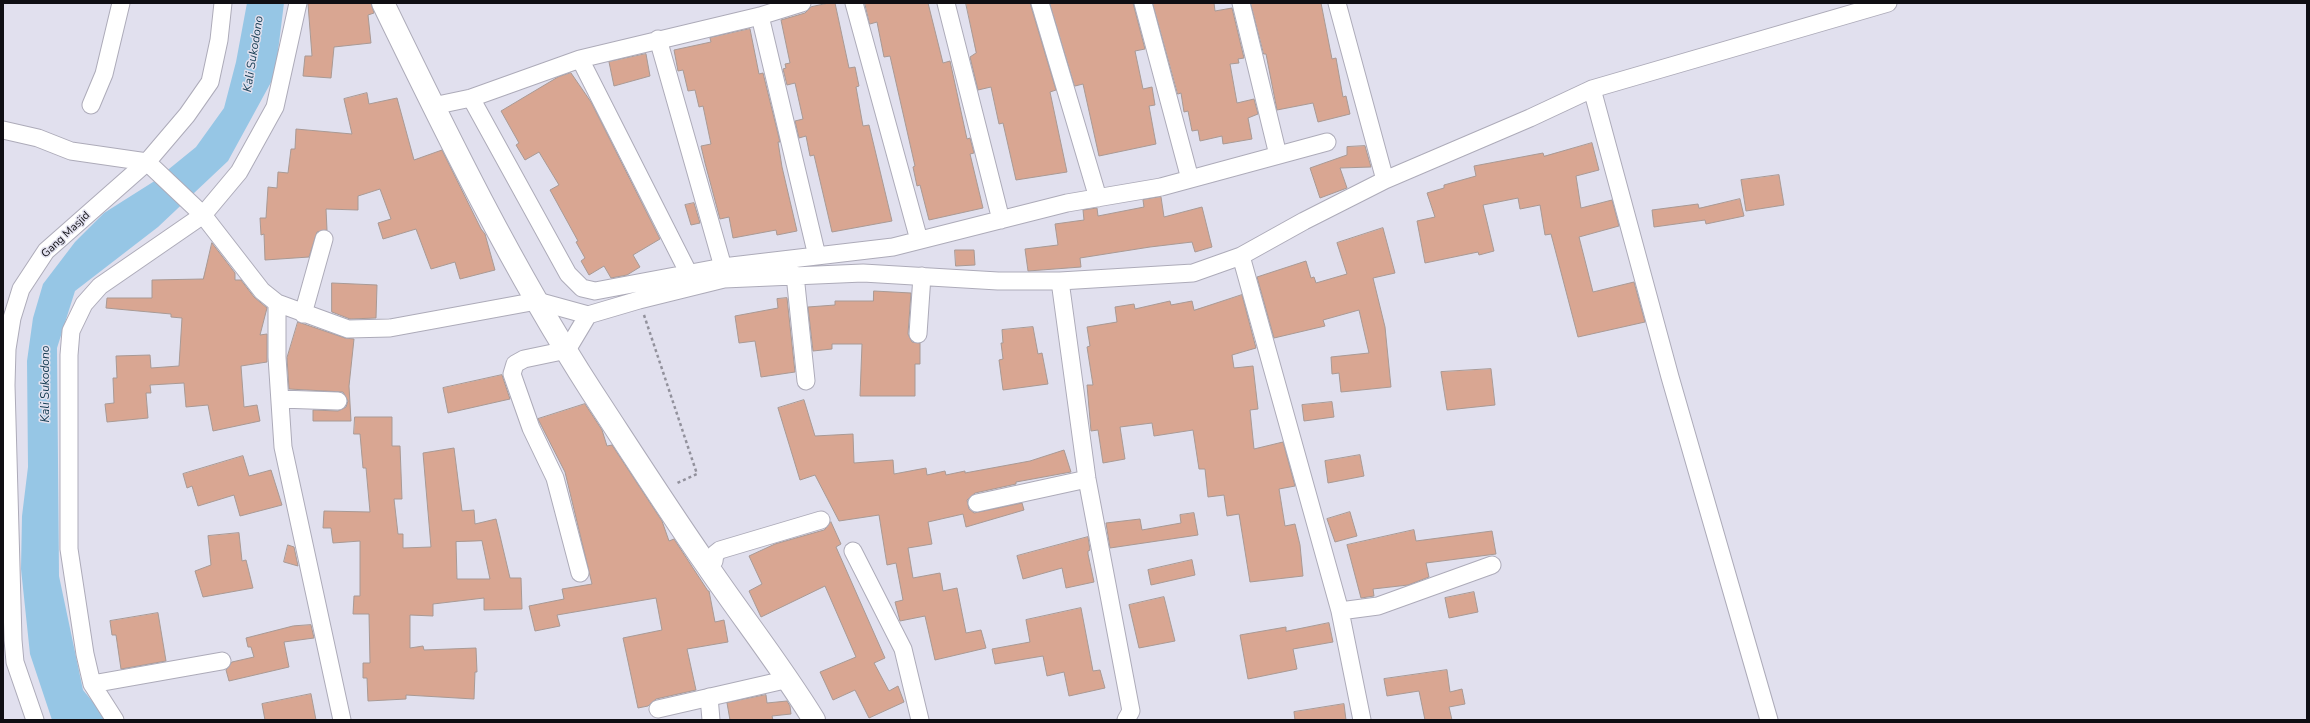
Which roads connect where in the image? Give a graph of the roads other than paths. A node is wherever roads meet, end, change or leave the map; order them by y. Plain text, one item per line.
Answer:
1 (121, 3) edge
2 (223, 3) edge
3 (298, 3) edge
4 (383, 3) edge
5 (802, 3) edge
6 (854, 3) edge
7 (946, 3) edge
8 (1040, 3) edge
9 (1143, 3) edge
10 (1241, 3) edge
11 (1337, 3) edge
12 (1888, 3) edge
13 (760, 16) junction
14 (658, 39) junction
15 (580, 59) junction
16 (1592, 89) junction
17 (471, 98) junction
18 (91, 105) dead end
19 (433, 106) junction
20 (3, 130) edge
21 (1327, 142) dead end
22 (1278, 155) junction
23 (153, 166) junction
24 (1190, 179) junction
25 (1385, 180) junction
26 (1098, 198) junction
27 (199, 212) junction
28 (1001, 220) junction
29 (324, 239) dead end
30 (919, 240) junction
31 (817, 256) junction
32 (1241, 256) junction
33 (723, 267) junction
34 (689, 274) junction
35 (795, 275) junction
36 (922, 276) junction
37 (1060, 281) junction
38 (595, 291) junction
39 (537, 301) junction
40 (277, 303) junction
41 (594, 313) junction
42 (303, 314) junction
43 (918, 334) dead end
44 (567, 350) junction
45 (806, 381) dead end
46 (280, 399) junction
47 (338, 401) dead end
48 (1087, 479) junction
49 (977, 504) dead end
50 (821, 520) dead end
51 (853, 551) dead end
52 (707, 565) junction
53 (1492, 565) dead end
54 (580, 573) dead end
55 (1340, 611) junction
56 (222, 661) dead end
57 (9, 663) edge
58 (789, 679) junction
59 (92, 684) junction
60 (709, 698) junction
61 (658, 710) dead end
62 (35, 720) edge
63 (115, 720) edge
64 (342, 720) edge
65 (711, 720) edge
66 (814, 720) edge
67 (920, 720) edge
68 (1126, 720) edge
69 (1362, 720) edge
70 (1769, 720) edge

1 - 18 street
2 - 23 street, Gang Masjid
3 - 27 street
4 - 19 main road
5 - 13 street
6 - 30 street
7 - 28 street
8 - 26 street
9 - 24 street
10 - 22 street
11 - 25 street
12 - 16 street
13 - 14 street
13 - 31 street
14 - 15 street
14 - 33 street
15 - 17 street
15 - 34 street
16 - 25 street
16 - 70 street
17 - 19 street
17 - 38 street
19 - 39 main road
20 - 23 street
21 - 22 street
22 - 24 street
23 - 27 street
23 - 57 street, Gang Masjid
24 - 26 street
25 - 32 street
26 - 28 street
27 - 40 street
27 - 59 street
28 - 30 street
29 - 42 street
30 - 31 street
31 - 33 street
32 - 37 street
32 - 55 street
33 - 34 street
34 - 38 street
35 - 36 street
35 - 41 street
35 - 45 street
36 - 37 street
36 - 43 street
37 - 48 street
38 - 41 street
39 - 41 street
39 - 42 street
39 - 44 main road
40 - 42 street
40 - 46 street
41 - 44 street
44 - 52 main road
44 - 54 street
46 - 47 street
46 - 64 street
48 - 49 street
48 - 68 street
50 - 52 street
51 - 67 street
52 - 58 main road
53 - 55 street
55 - 69 street
56 - 59 street
57 - 62 street, Gang Masjid
58 - 60 street
58 - 66 main road
59 - 63 street
60 - 61 street
60 - 65 street

